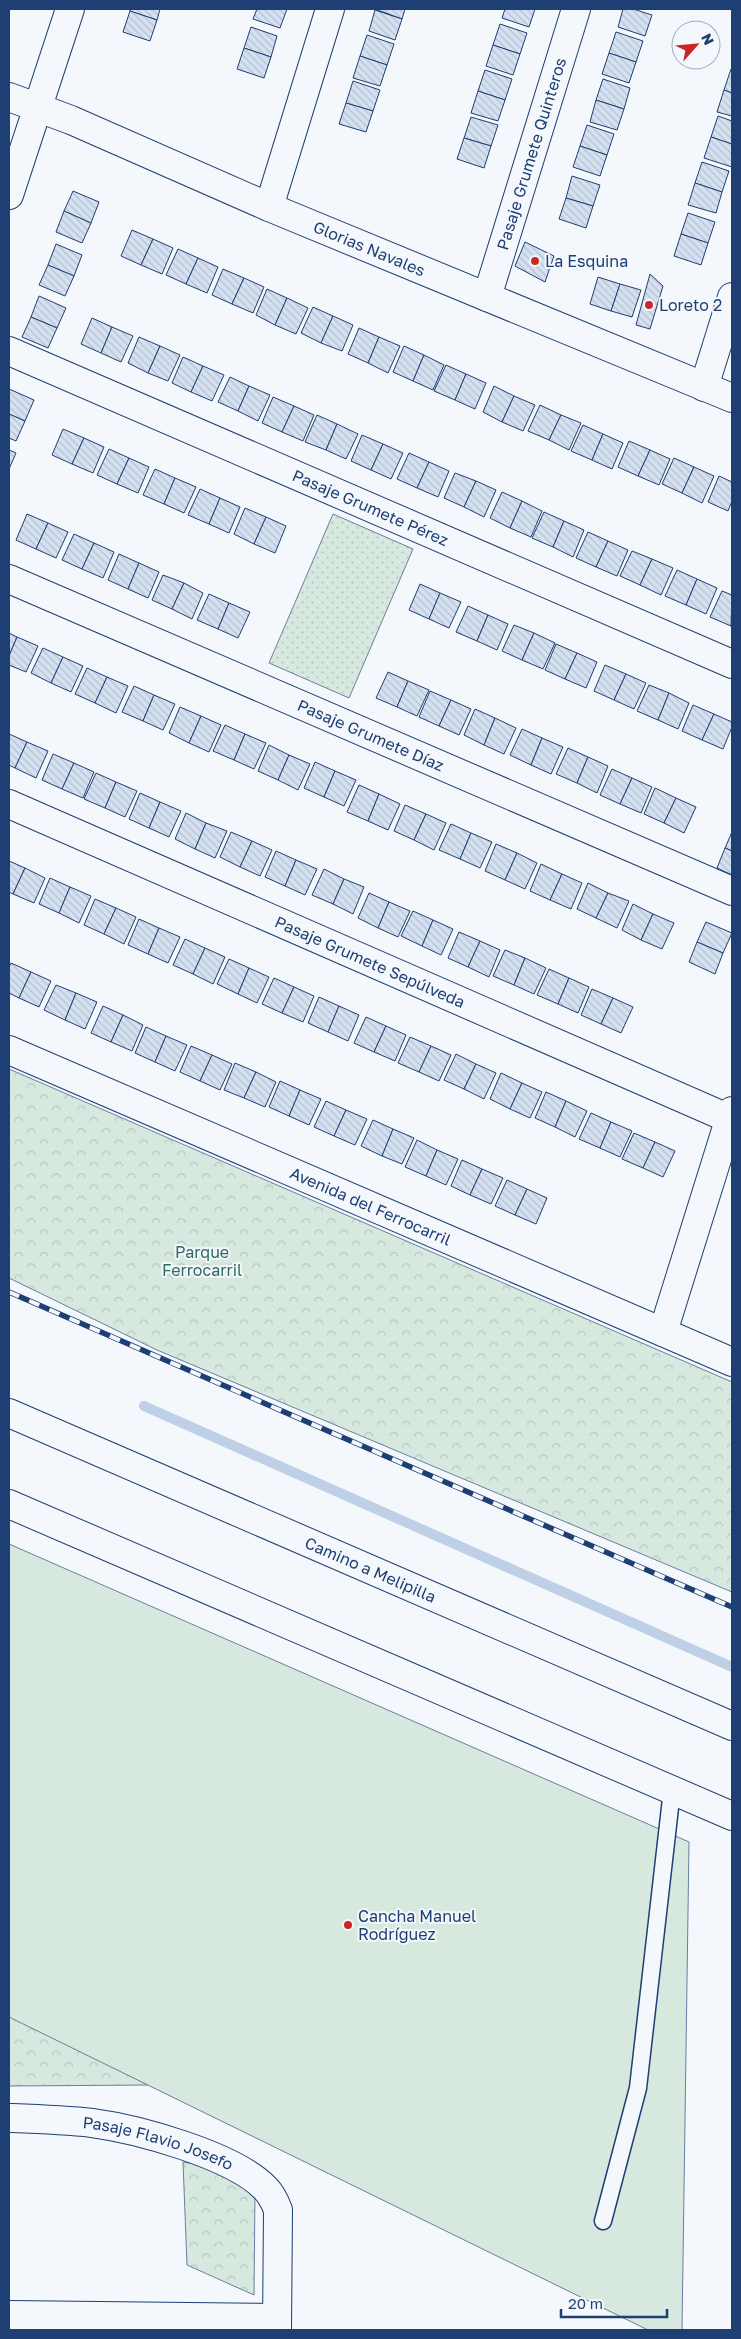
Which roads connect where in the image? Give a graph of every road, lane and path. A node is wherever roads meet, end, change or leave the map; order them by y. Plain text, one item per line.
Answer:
1 (70, 9) edge
2 (330, 9) edge
3 (576, 9) edge
4 (9, 97) edge
5 (38, 107) junction
6 (9, 195) edge
7 (269, 207) junction
8 (732, 297) edge
9 (486, 298) junction
10 (9, 351) edge
11 (704, 387) junction
12 (732, 398) edge
13 (9, 579) edge
14 (732, 664) edge
15 (9, 804) edge
16 (732, 891) edge
17 (9, 1050) edge
18 (731, 1115) edge
19 (663, 1332) junction
20 (732, 1362) edge
21 (9, 1413) edge
22 (9, 1504) edge
23 (732, 1726) edge
24 (672, 1790) junction
25 (732, 1816) edge
26 (9, 2118) edge
27 (603, 2221) dead end
28 (9, 2315) edge
29 (277, 2324) edge

1 - 5 street
2 - 7 street
3 - 9 street, Pasaje Grumete Quinteros
4 - 5 street, Glorias Navales
5 - 6 street
5 - 7 street, Glorias Navales
7 - 9 street, Glorias Navales
8 - 11 street
9 - 11 street, Glorias Navales
10 - 14 street, Pasaje Grumete Pérez
11 - 12 street, Glorias Navales
13 - 16 street, Pasaje Grumete Díaz
15 - 18 street, Pasaje Grumete Sepúlveda
17 - 19 street, Avenida del Ferrocarril
18 - 19 street
19 - 20 street, Avenida del Ferrocarril
21 - 23 street, Camino a Melipilla
22 - 24 street
24 - 25 street
24 - 27 lane
26 - 29 street, Pasaje Flavio Josefo
28 - 29 street

